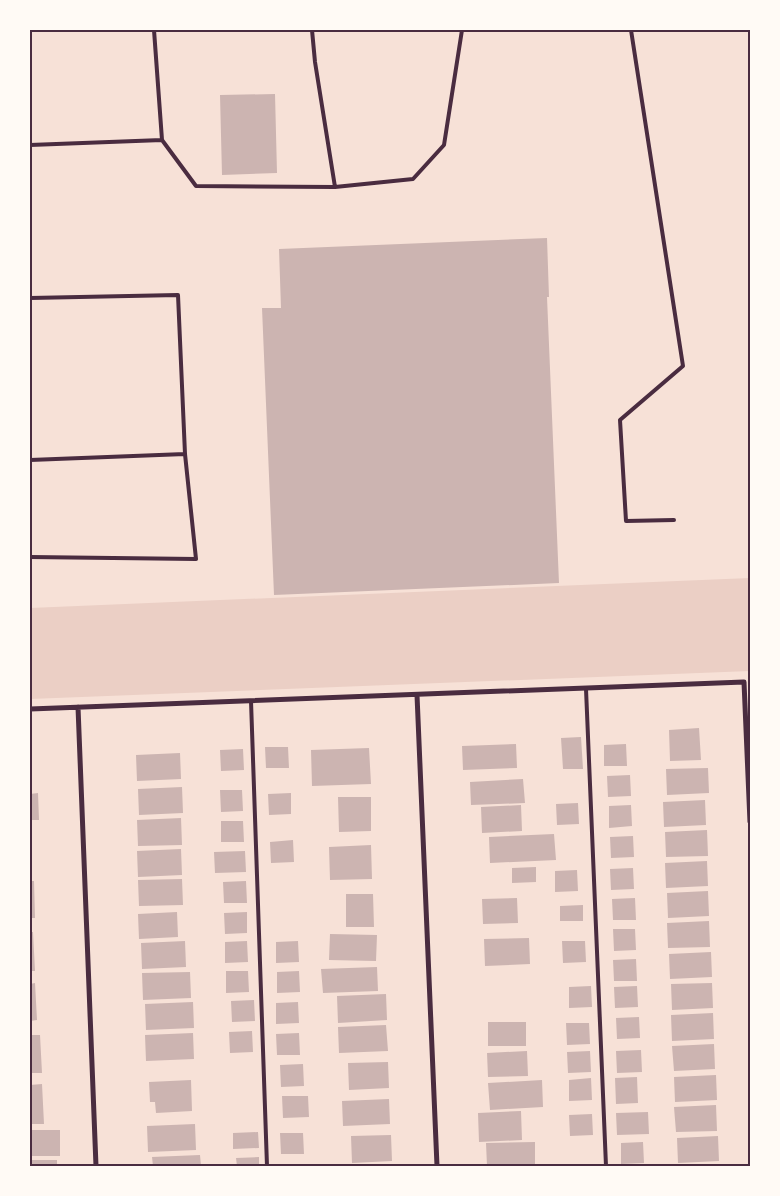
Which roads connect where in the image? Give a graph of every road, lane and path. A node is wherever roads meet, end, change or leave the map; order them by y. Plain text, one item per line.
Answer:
1 (154, 30) edge
2 (312, 30) edge
3 (462, 30) edge
4 (631, 30) edge
5 (162, 140) junction
6 (30, 145) edge
7 (335, 187) junction
8 (30, 298) edge
9 (185, 454) junction
10 (30, 460) edge
11 (674, 520) dead end
12 (30, 558) edge
13 (586, 688) junction
14 (417, 695) junction
15 (251, 701) junction
16 (78, 708) junction
17 (30, 709) edge
18 (750, 822) edge
19 (96, 1166) edge
20 (267, 1166) edge
21 (437, 1166) edge
22 (606, 1166) edge

1 - 5 lane
2 - 7 lane
3 - 7 lane
4 - 11 lane
5 - 6 lane
5 - 7 lane
8 - 9 lane
9 - 10 lane
9 - 12 lane
13 - 14 street
13 - 18 street
13 - 22 lane
14 - 15 street
14 - 21 street
15 - 16 street
15 - 20 lane
16 - 17 street
16 - 19 street

